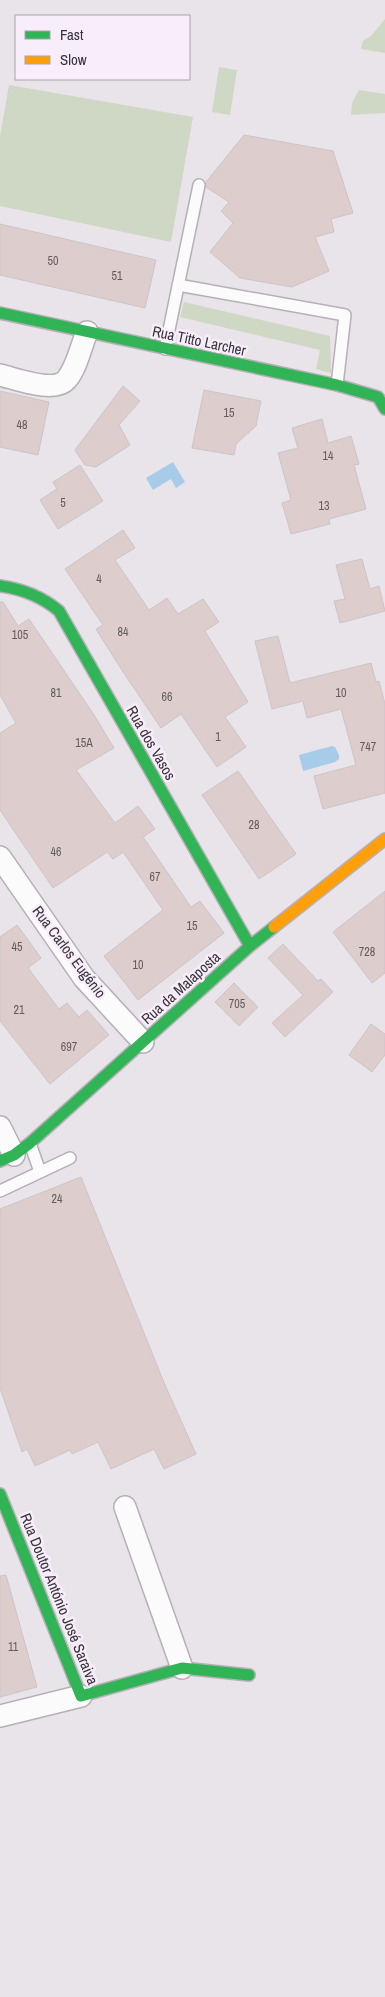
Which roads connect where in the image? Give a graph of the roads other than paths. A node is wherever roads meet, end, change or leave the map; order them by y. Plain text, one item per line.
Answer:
1 (199, 184) dead end
2 (178, 285) junction
3 (0, 313) edge
4 (87, 332) junction
5 (165, 349) junction
6 (0, 375) edge
7 (337, 385) junction
8 (383, 399) edge
9 (0, 586) edge
10 (385, 839) edge
11 (0, 857) edge
12 (250, 946) junction
13 (143, 1042) junction
14 (0, 1127) edge
15 (15, 1153) edge
16 (70, 1158) dead end
17 (40, 1172) junction
18 (0, 1191) edge
19 (0, 1494) edge
20 (125, 1507) dead end
21 (182, 1668) junction
22 (249, 1675) dead end
23 (82, 1696) junction
24 (0, 1716) edge

1 - 2 lane
2 - 5 lane
2 - 7 lane
3 - 4 street, Rua Titto Larcher
4 - 5 street, Rua Titto Larcher
4 - 6 street
5 - 7 street, Rua Titto Larcher
7 - 8 street, Rua Titto Larcher
9 - 12 street, Rua dos Vasos
10 - 12 street, Rua da Malaposta
11 - 13 street, Rua Carlos Eugénio
12 - 13 street, Rua da Malaposta
13 - 15 street, Rua da Malaposta
14 - 15 street
15 - 17 lane
16 - 17 lane
17 - 18 lane
19 - 23 street, Rua Doutor António José Saraiva
20 - 21 street
21 - 22 street, Rua Doutor António José Saraiva
21 - 23 street, Rua Doutor António José Saraiva
23 - 24 street

